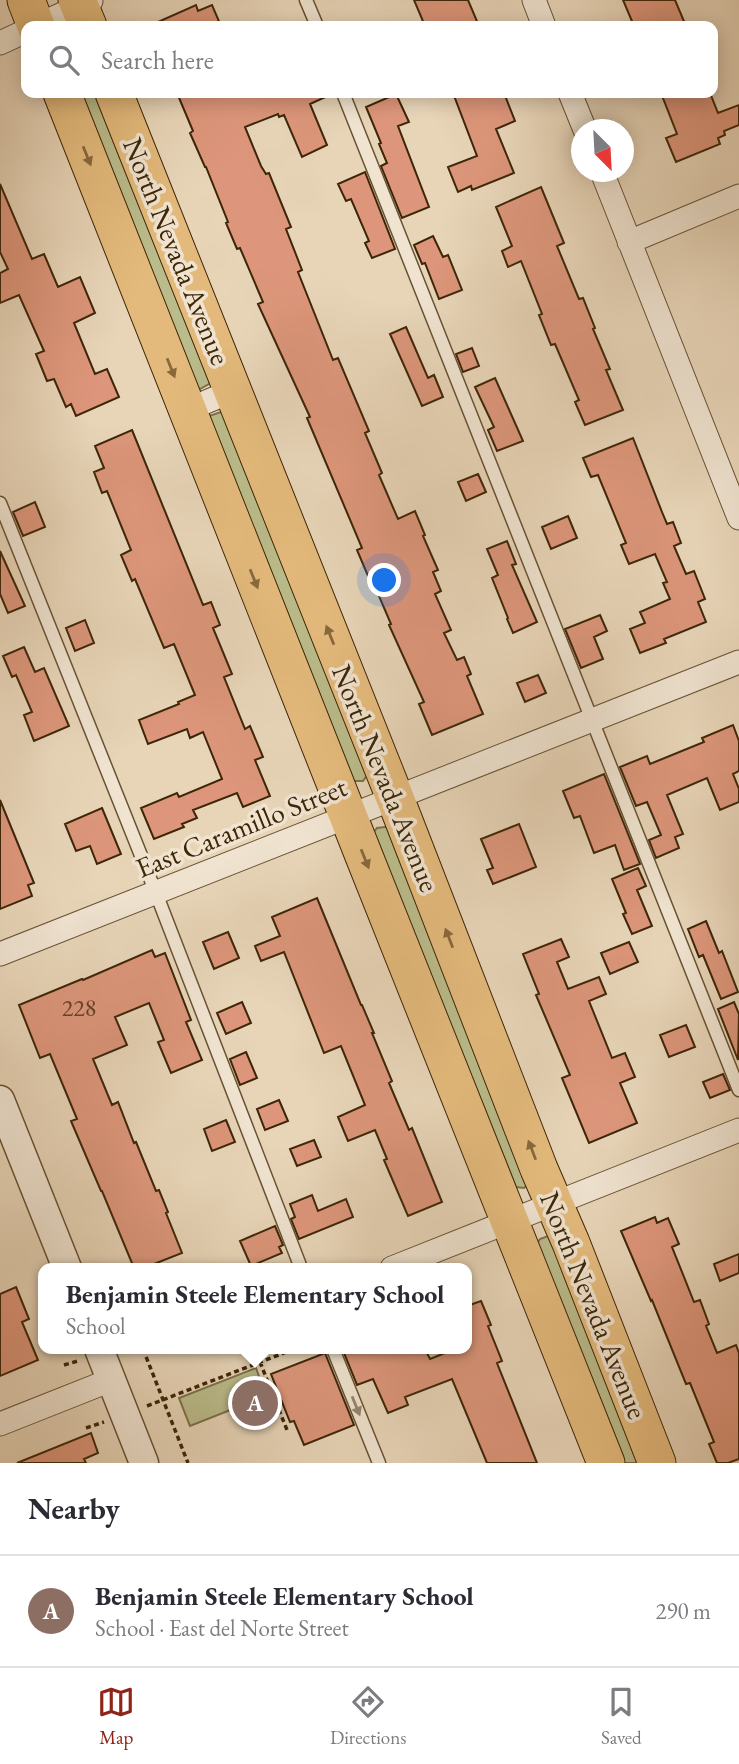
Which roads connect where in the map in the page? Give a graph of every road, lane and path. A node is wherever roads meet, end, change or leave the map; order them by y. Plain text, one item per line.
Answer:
1 (26, 0) edge
2 (306, 0) edge
3 (534, 0) edge
4 (85, 8) edge
5 (34, 21) edge
6 (50, 21) edge
7 (315, 21) edge
8 (542, 21) edge
9 (21, 33) edge
10 (0, 43) edge
11 (64, 98) edge
12 (116, 98) edge
13 (345, 98) edge
14 (572, 98) edge
15 (581, 119) edge
16 (606, 182) edge
17 (739, 196) edge
18 (629, 242) junction
19 (232, 391) junction
20 (187, 410) junction
21 (0, 503) edge
22 (739, 518) edge
23 (739, 662) edge
24 (593, 720) junction
25 (395, 798) junction
26 (348, 816) junction
27 (156, 893) junction
28 (0, 954) edge
29 (739, 1090) edge
30 (0, 1100) edge
31 (739, 1130) edge
32 (554, 1203) junction
33 (509, 1222) junction
34 (65, 1263) edge
35 (299, 1263) edge
36 (405, 1263) edge
37 (101, 1354) edge
38 (146, 1354) edge
39 (275, 1354) edge
40 (335, 1354) edge
41 (260, 1362) junction
42 (111, 1380) junction
43 (163, 1400) junction
44 (0, 1423) edge
45 (287, 1430) dead end
46 (144, 1463) edge
47 (188, 1463) edge
48 (379, 1463) edge
49 (606, 1463) edge
50 (657, 1463) edge

1 - 5 main road
2 - 7 lane
3 - 8 street
4 - 6 street
9 - 10 street
11 -> 20 main road, North Nevada Avenue
12 - 19 main road, North Nevada Avenue
13 - 24 lane
14 - 15 street
16 - 18 street
17 - 18 street
18 - 22 street
19 - 20 street
25 -> 19 main road, North Nevada Avenue
20 -> 26 main road, North Nevada Avenue
21 - 27 lane
23 - 24 street, East Caramillo Street
24 - 25 street, East Caramillo Street
24 - 29 lane
25 - 26 street, East Caramillo Street
32 -> 25 main road, North Nevada Avenue
26 - 27 street, East Caramillo Street
26 -> 33 main road, North Nevada Avenue
27 - 28 street, East Caramillo Street
27 - 35 lane
30 - 34 street
31 - 32 street
32 - 33 street
32 - 50 main road, North Nevada Avenue
33 - 36 street
33 - 49 main road, North Nevada Avenue
37 - 42 street
38 - 43 path
39 - 41 path
40 -> 48 lane
41 - 43 path
41 - 45 path
42 - 44 street
42 - 46 street
43 - 47 path

